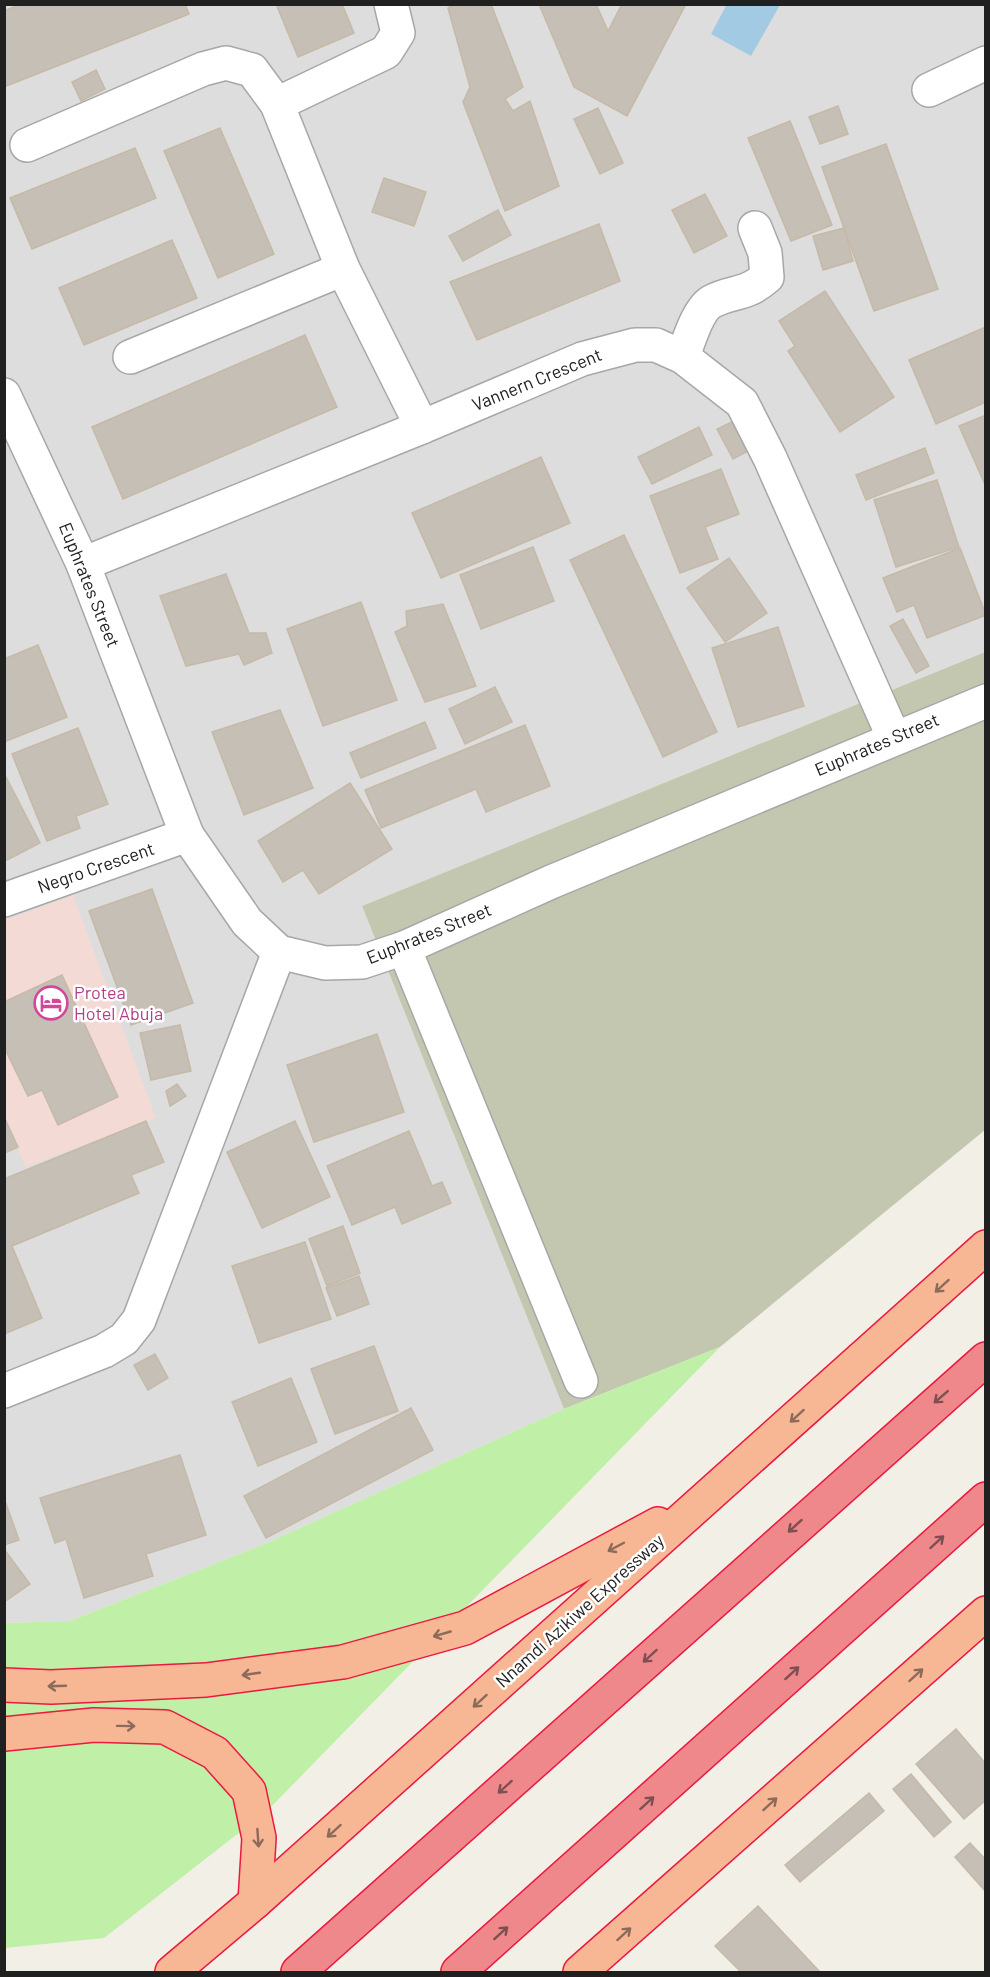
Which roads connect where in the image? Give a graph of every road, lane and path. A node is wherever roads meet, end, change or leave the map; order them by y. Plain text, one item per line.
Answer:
1 (392, 4) edge
2 (986, 63) edge
3 (929, 90) dead end
4 (277, 104) junction
5 (27, 145) dead end
6 (755, 228) dead end
7 (343, 269) junction
8 (130, 357) dead end
9 (683, 357) junction
10 (4, 395) edge
11 (422, 428) junction
12 (82, 564) junction
13 (986, 701) edge
14 (894, 738) junction
15 (187, 836) junction
16 (4, 900) edge
17 (404, 948) junction
18 (279, 952) junction
19 (986, 1247) edge
20 (986, 1359) edge
21 (581, 1381) dead end
22 (4, 1391) edge
23 (704, 1499) junction
24 (986, 1499) edge
25 (986, 1613) edge
26 (4, 1685) edge
27 (4, 1734) edge
28 (255, 1902) junction
29 (172, 1972) edge
30 (298, 1972) edge
31 (458, 1972) edge
32 (580, 1972) edge

1 - 4 street
2 - 3 street
4 - 5 street
4 - 7 street
6 - 9 street
7 - 8 street
7 - 11 street
9 - 11 street, Vannern Crescent
9 - 14 street, Vannern Crescent
10 - 12 street, Euphrates Street
11 - 12 street, Vannern Crescent
12 - 15 street, Euphrates Street
13 - 14 street, Euphrates Street
14 - 17 street, Euphrates Street
15 - 16 street, Negro Crescent
15 - 18 street, Euphrates Street
17 - 18 street, Euphrates Street
17 - 21 street
18 - 22 street
19 -> 23 highway, Nnamdi Azikiwe Expressway
20 -> 30 highway
23 -> 26 highway
23 -> 28 highway, Nnamdi Azikiwe Expressway
31 -> 24 highway
32 -> 25 highway
27 -> 28 highway
28 - 29 highway, Nnamdi Azikiwe Expressway

